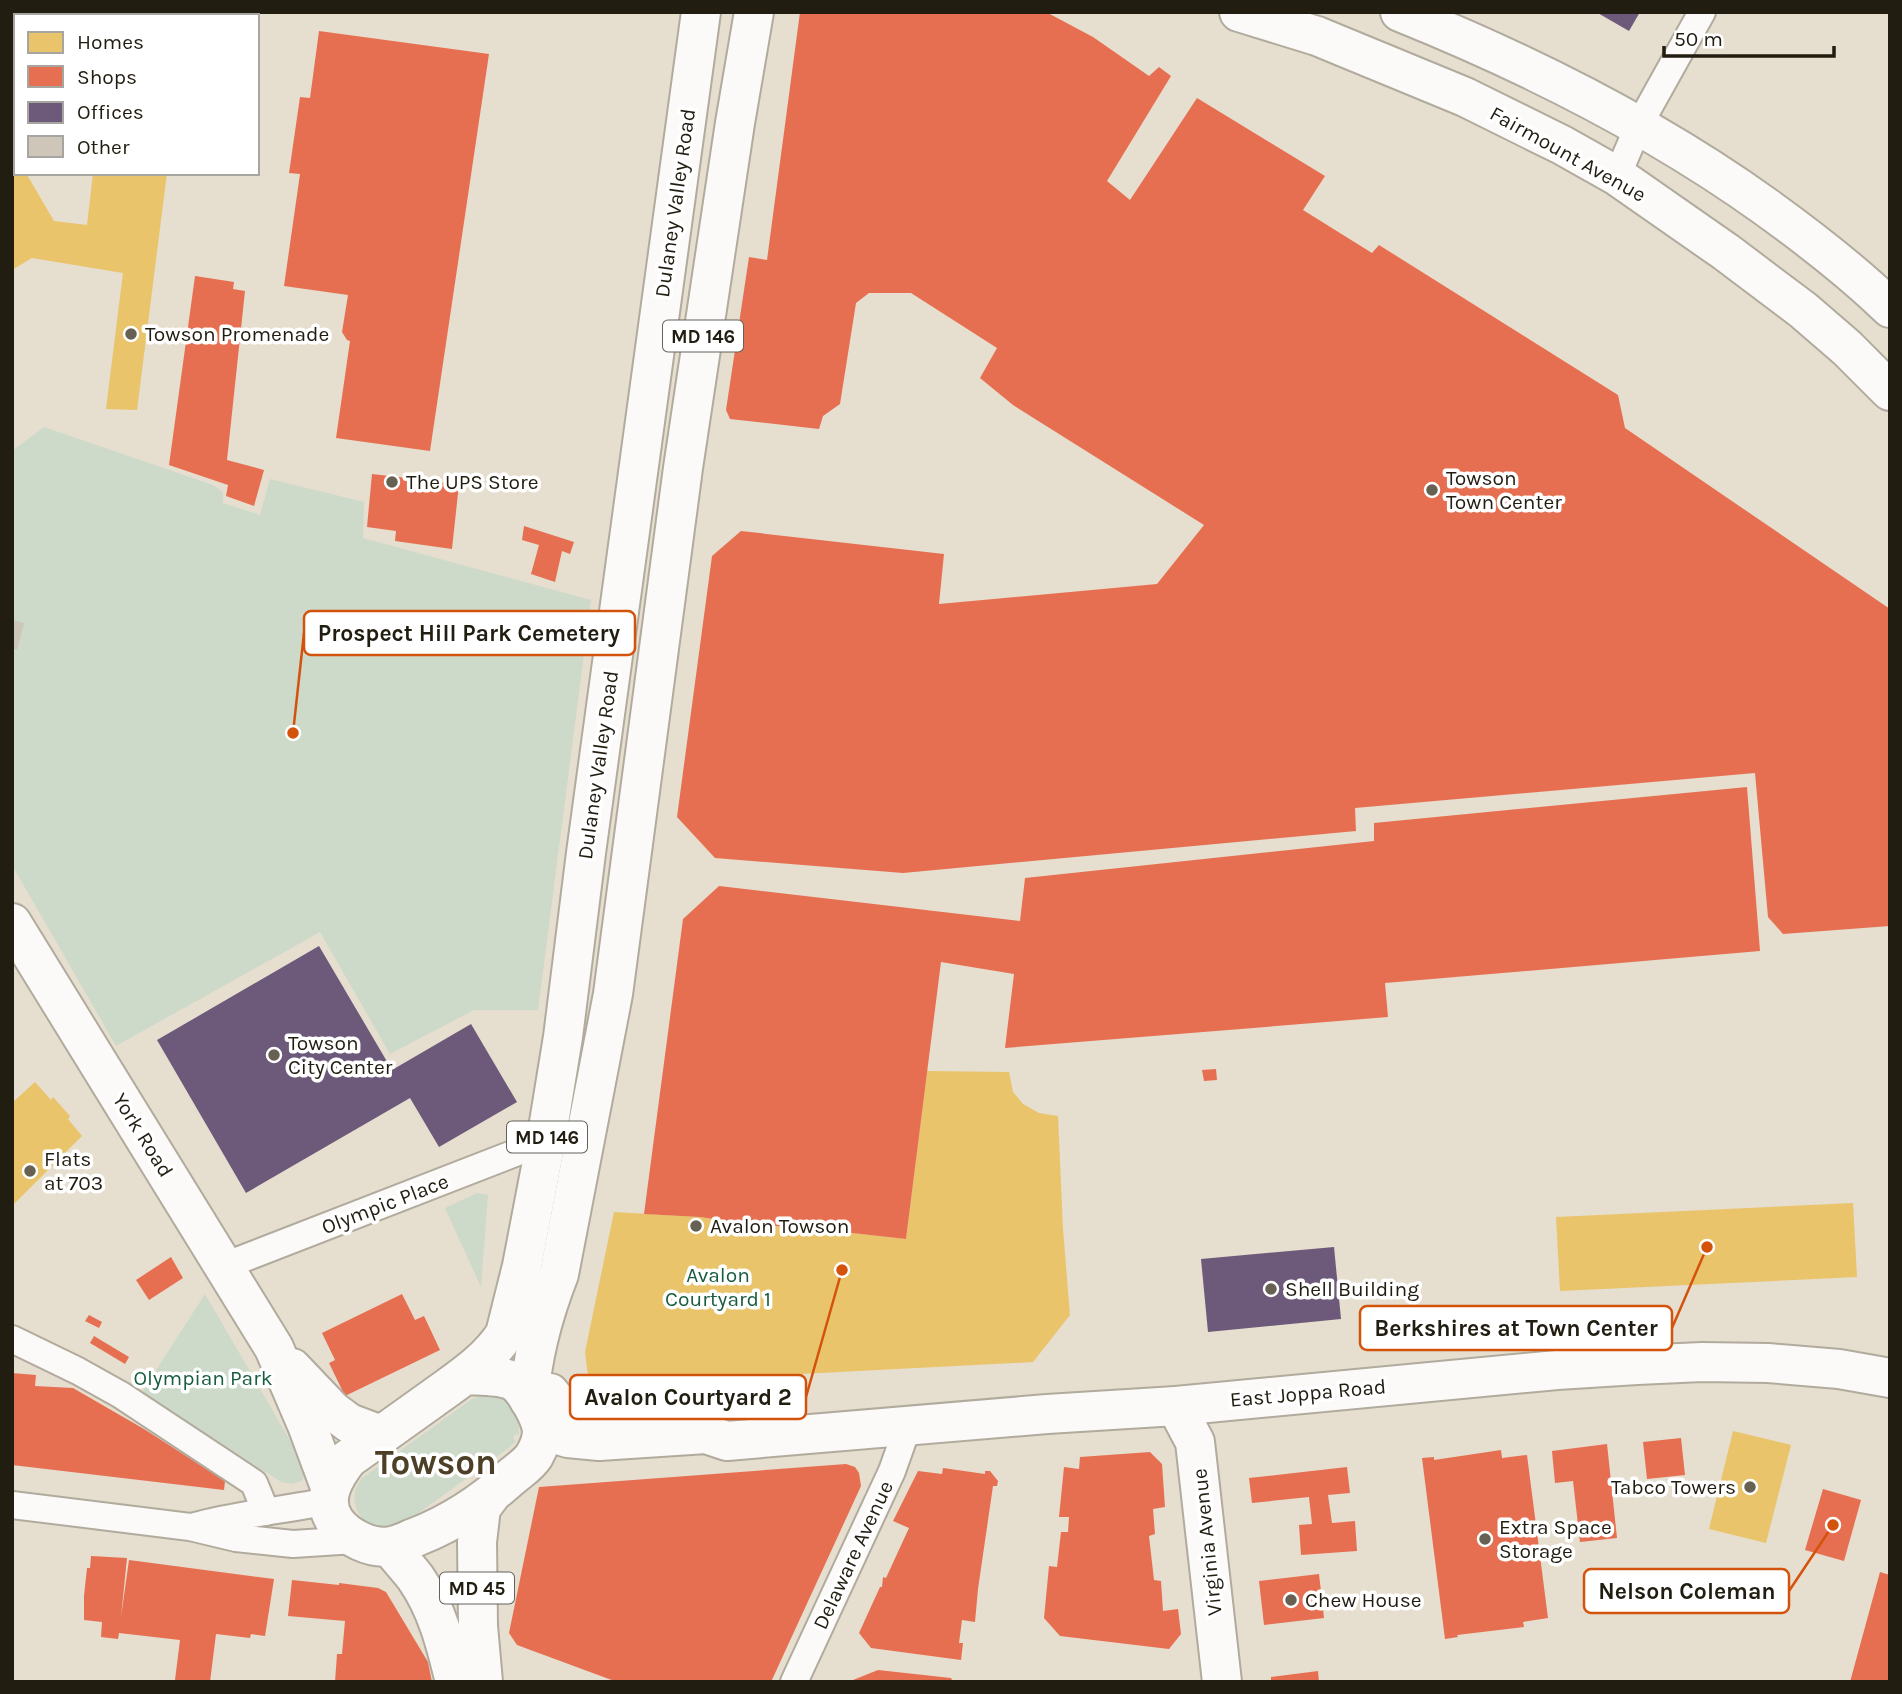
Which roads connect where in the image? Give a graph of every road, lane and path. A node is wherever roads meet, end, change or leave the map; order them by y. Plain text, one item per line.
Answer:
1 (701, 12) edge
2 (754, 12) edge
3 (1239, 12) edge
4 (1401, 12) edge
5 (1702, 12) edge
6 (1639, 125) junction
7 (1617, 176) junction
8 (1890, 308) edge
9 (1890, 391) edge
10 (12, 923) edge
11 (546, 1141) junction
12 (224, 1266) junction
13 (12, 1339) edge
14 (274, 1348) junction
15 (466, 1375) junction
16 (1890, 1378) edge
17 (1176, 1406) junction
18 (538, 1420) junction
19 (908, 1426) junction
20 (381, 1435) junction
21 (727, 1441) junction
22 (330, 1494) junction
23 (490, 1496) junction
24 (12, 1505) edge
25 (266, 1512) junction
26 (190, 1527) junction
27 (372, 1543) junction
28 (455, 1682) edge
29 (483, 1682) edge
30 (794, 1682) edge
31 (1222, 1682) edge

1 - 11 main road, Dulaney Valley Road / MD 146
2 - 18 main road, MD 146
3 - 7 main road, Fairmount Avenue
4 - 6 main road
5 - 6 street
6 - 7 street
6 - 8 main road
7 - 9 main road, Fairmount Avenue
10 - 12 main road, York Road / MD 45
11 - 12 street, Olympic Place
11 - 15 main road, Dulaney Valley Road / MD 146
12 - 14 main road, York Road / MD 45
13 - 25 street
14 - 20 main road, York Road / MD 45
14 - 22 main road, York Road / MD 45
15 - 18 main road
15 - 20 main road, Dulaney Valley Road
16 - 17 main road, East Joppa Road
17 - 19 main road, East Joppa Road
17 - 31 main road, Virginia Avenue
18 - 21 main road, East Joppa Road
18 - 21 main road, East Joppa Road
18 - 23 main road, MD 45
19 - 21 main road, East Joppa Road
19 - 30 street, Delaware Avenue
20 - 22 main road, Dulaney Valley Road
22 - 25 street
22 - 27 main road, MD 45
23 - 27 main road
23 - 29 main road, MD 45
24 - 26 street
25 - 26 street
26 - 27 street
27 - 28 main road, MD 45

